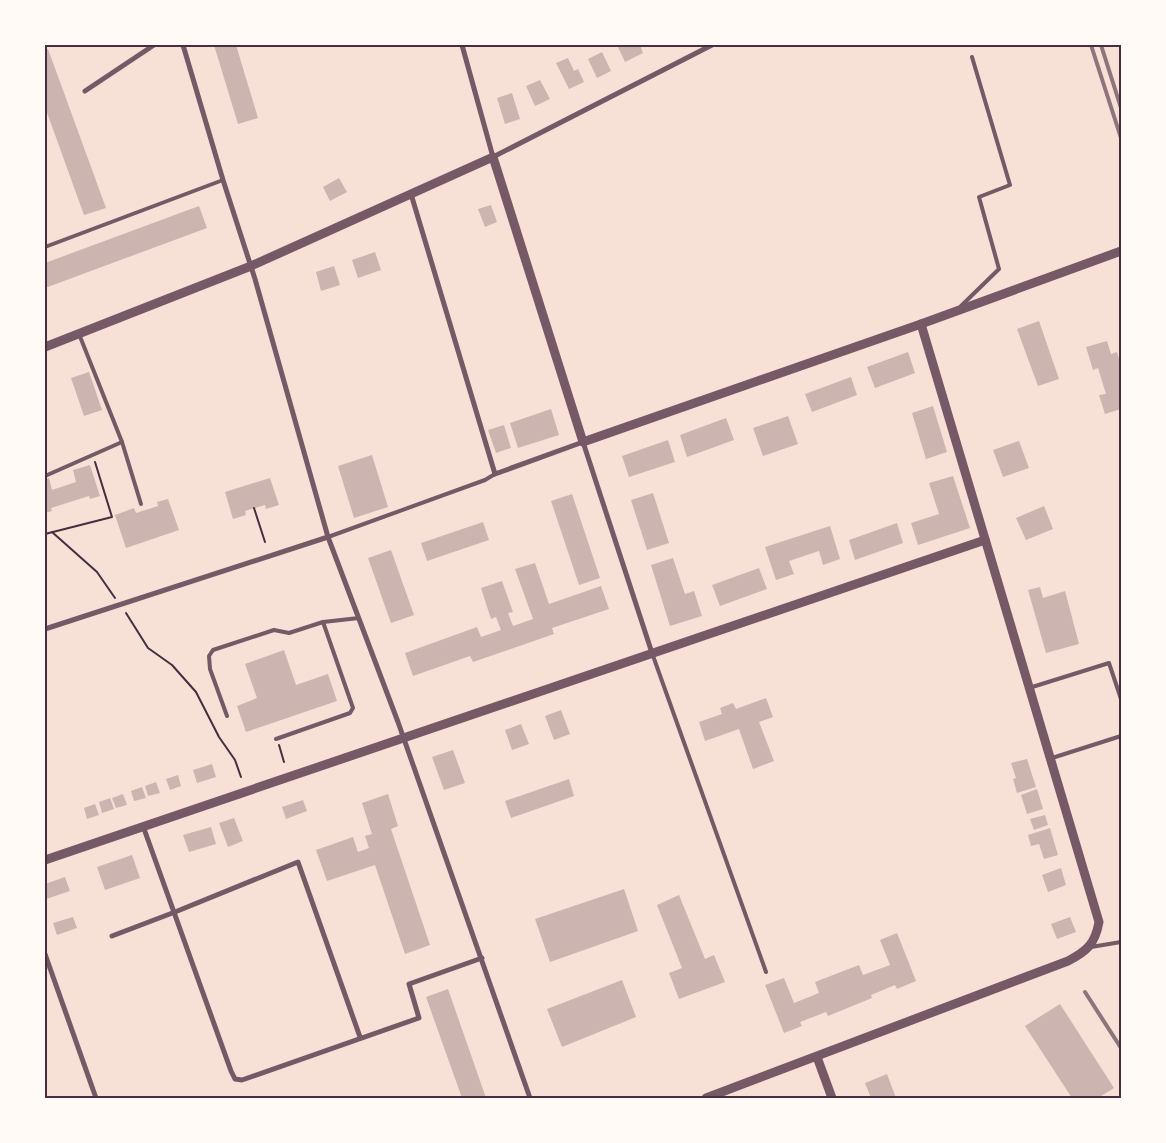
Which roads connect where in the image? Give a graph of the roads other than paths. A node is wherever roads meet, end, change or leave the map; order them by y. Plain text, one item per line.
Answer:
1 (154, 45) edge
2 (183, 45) edge
3 (462, 45) edge
4 (712, 45) edge
5 (972, 57) dead end
6 (85, 91) dead end
7 (493, 157) junction
8 (223, 180) junction
9 (411, 194) junction
10 (45, 247) edge
11 (1121, 251) edge
12 (251, 266) junction
13 (957, 310) junction
14 (920, 324) junction
15 (79, 334) junction
16 (45, 347) edge
17 (122, 442) junction
18 (583, 442) junction
19 (495, 474) junction
20 (45, 476) edge
21 (140, 504) dead end
22 (328, 537) junction
23 (985, 540) junction
24 (359, 618) junction
25 (323, 622) junction
26 (45, 629) edge
27 (652, 653) junction
28 (1029, 688) junction
29 (1121, 699) edge
30 (227, 716) dead end
31 (1121, 736) edge
32 (403, 738) junction
33 (276, 739) road end
34 (1050, 759) junction
35 (143, 826) junction
36 (45, 860) edge
37 (175, 912) junction
38 (112, 936) dead end
39 (1121, 942) edge
40 (1088, 948) junction
41 (45, 954) edge
42 (482, 958) junction
43 (47, 968) edge
44 (766, 972) dead end
45 (360, 1037) junction
46 (817, 1057) junction
47 (96, 1098) edge
48 (530, 1098) edge
49 (706, 1098) edge
50 (832, 1098) edge

1 - 6 street
2 - 8 street
3 - 7 street
4 - 7 street
5 - 13 lane
7 - 9 street
7 - 18 street
8 - 10 lane
8 - 12 street
9 - 12 street
9 - 19 street
11 - 13 street
12 - 15 street
12 - 22 street
13 - 14 street
14 - 18 street
14 - 23 street
15 - 16 street
15 - 17 lane
17 - 20 lane
17 - 21 lane
18 - 19 street
18 - 27 street
19 - 22 lane
22 - 24 street
22 - 26 street
23 - 27 street
23 - 28 street
24 - 25 lane
24 - 32 street
25 - 30 lane
25 - 33 lane
27 - 32 street
27 - 44 lane
28 - 29 lane
28 - 34 street
31 - 34 lane
32 - 35 street
32 - 42 street
34 - 40 street
35 - 36 street
35 - 37 street
37 - 38 street
37 - 45 street
37 - 45 street
39 - 40 lane
40 - 46 street
41 - 43 street
42 - 45 street
42 - 48 street
43 - 47 street
46 - 49 street
46 - 50 street

